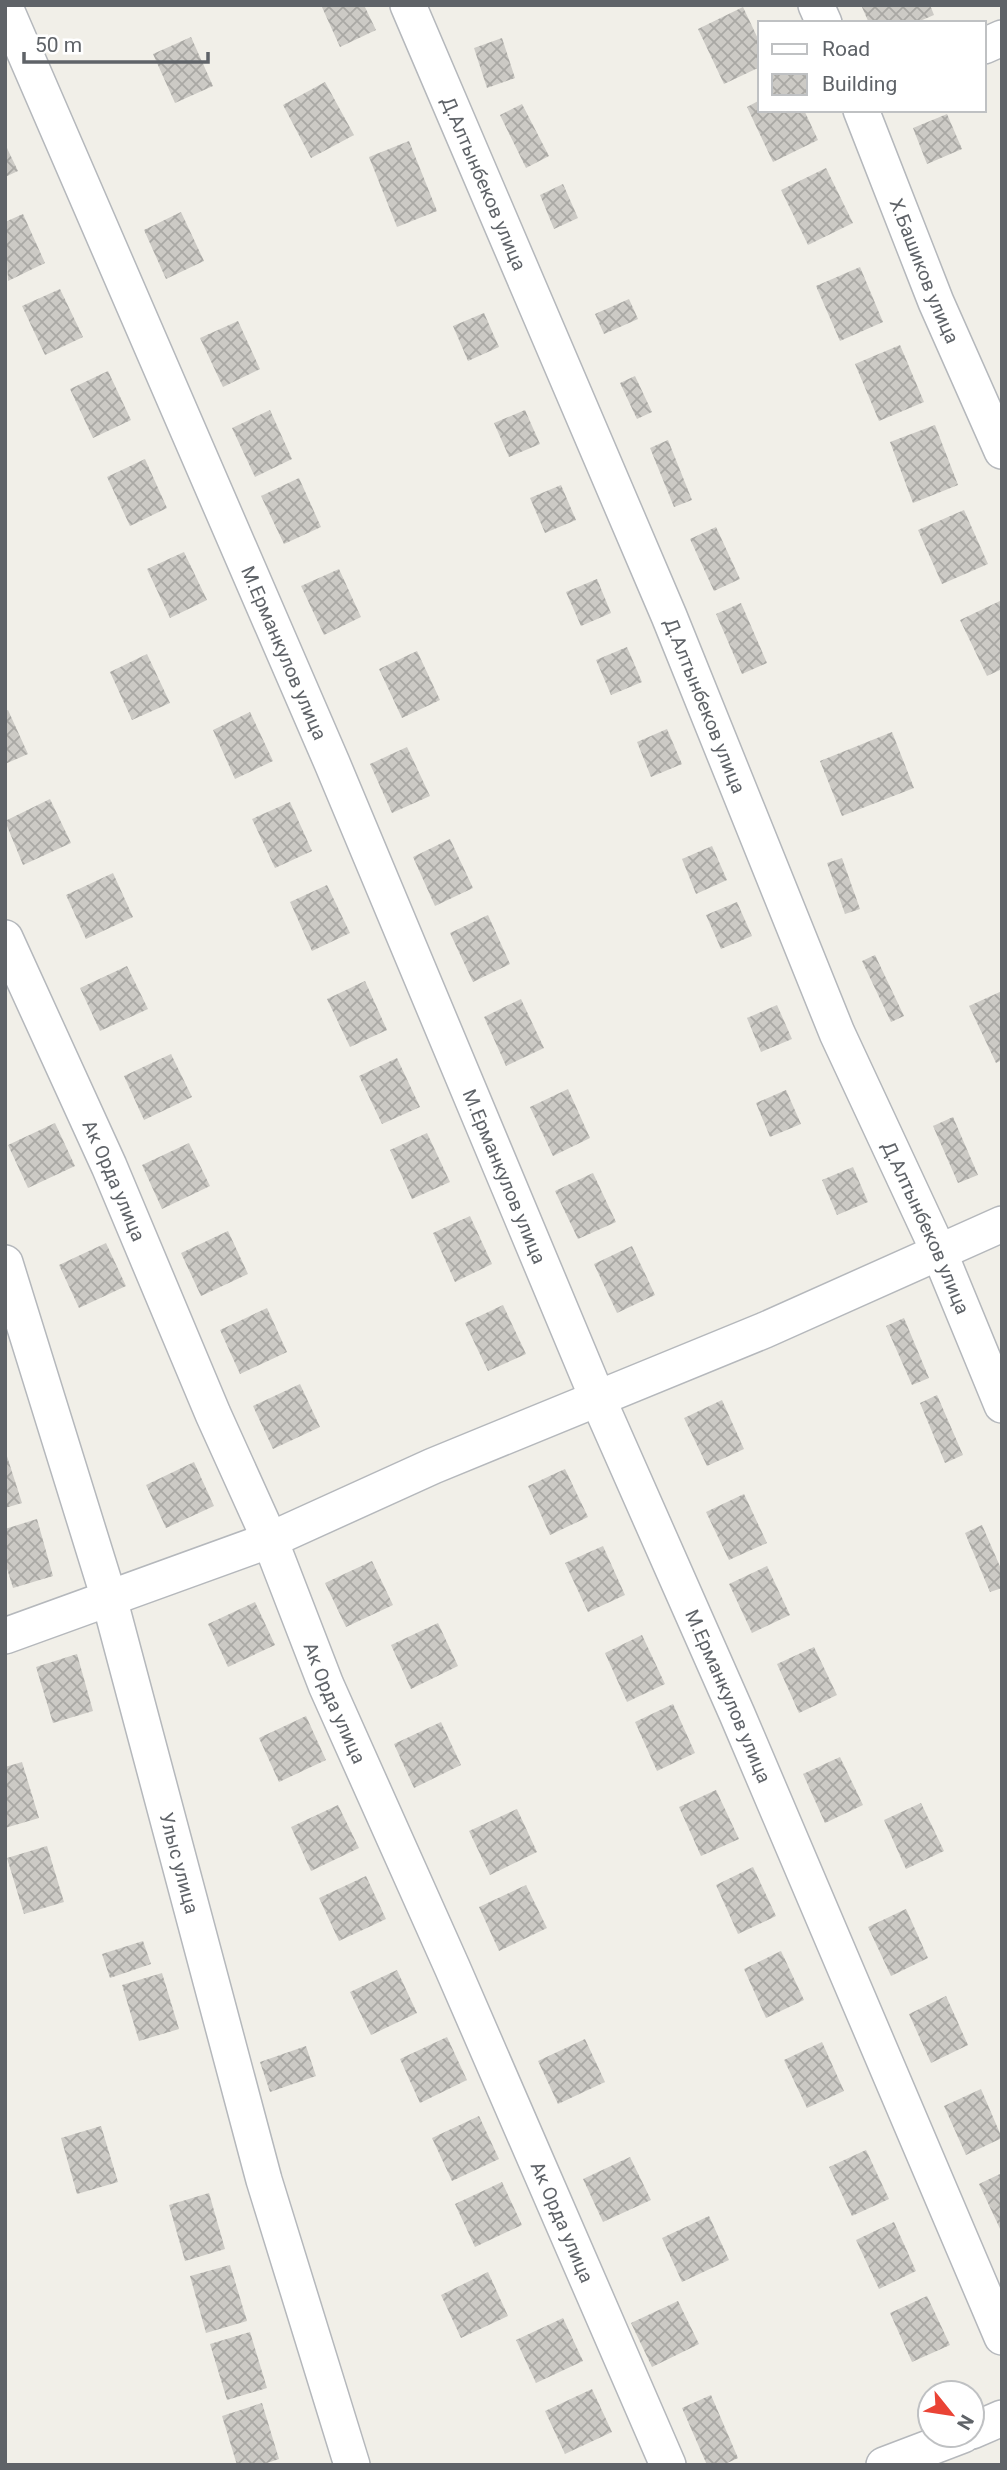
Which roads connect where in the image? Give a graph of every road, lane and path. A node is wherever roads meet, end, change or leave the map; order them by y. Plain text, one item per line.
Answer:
1 (408, 5) edge
2 (816, 5) edge
3 (14, 11) edge
4 (823, 21) edge
5 (1002, 38) edge
6 (986, 45) edge
7 (862, 112) edge
8 (999, 436) edge
9 (5, 938) edge
10 (1002, 1224) edge
11 (939, 1252) junction
12 (5, 1263) edge
13 (597, 1397) junction
14 (1002, 1405) edge
15 (270, 1540) junction
16 (109, 1598) junction
17 (5, 1636) edge
18 (1002, 2337) edge
19 (1002, 2418) edge
20 (986, 2428) edge
21 (940, 2449) edge
22 (352, 2465) edge
23 (668, 2465) edge
24 (884, 2465) edge

1 - 11 street, Д.Алтынбеков улица
2 - 4 street
3 - 13 street, М.Ерманкулов улица
5 - 6 street
7 - 8 street, Х.Башиков улица
9 - 15 street, Ак Орда улица
10 - 11 street
11 - 13 street
11 - 14 street, Д.Алтынбеков улица
12 - 16 street, Улыс улица
13 - 15 street
13 - 18 street, М.Ерманкулов улица
15 - 16 street
15 - 23 street, Ак Орда улица
16 - 17 street
16 - 22 street, Улыс улица
19 - 20 street
21 - 24 street

